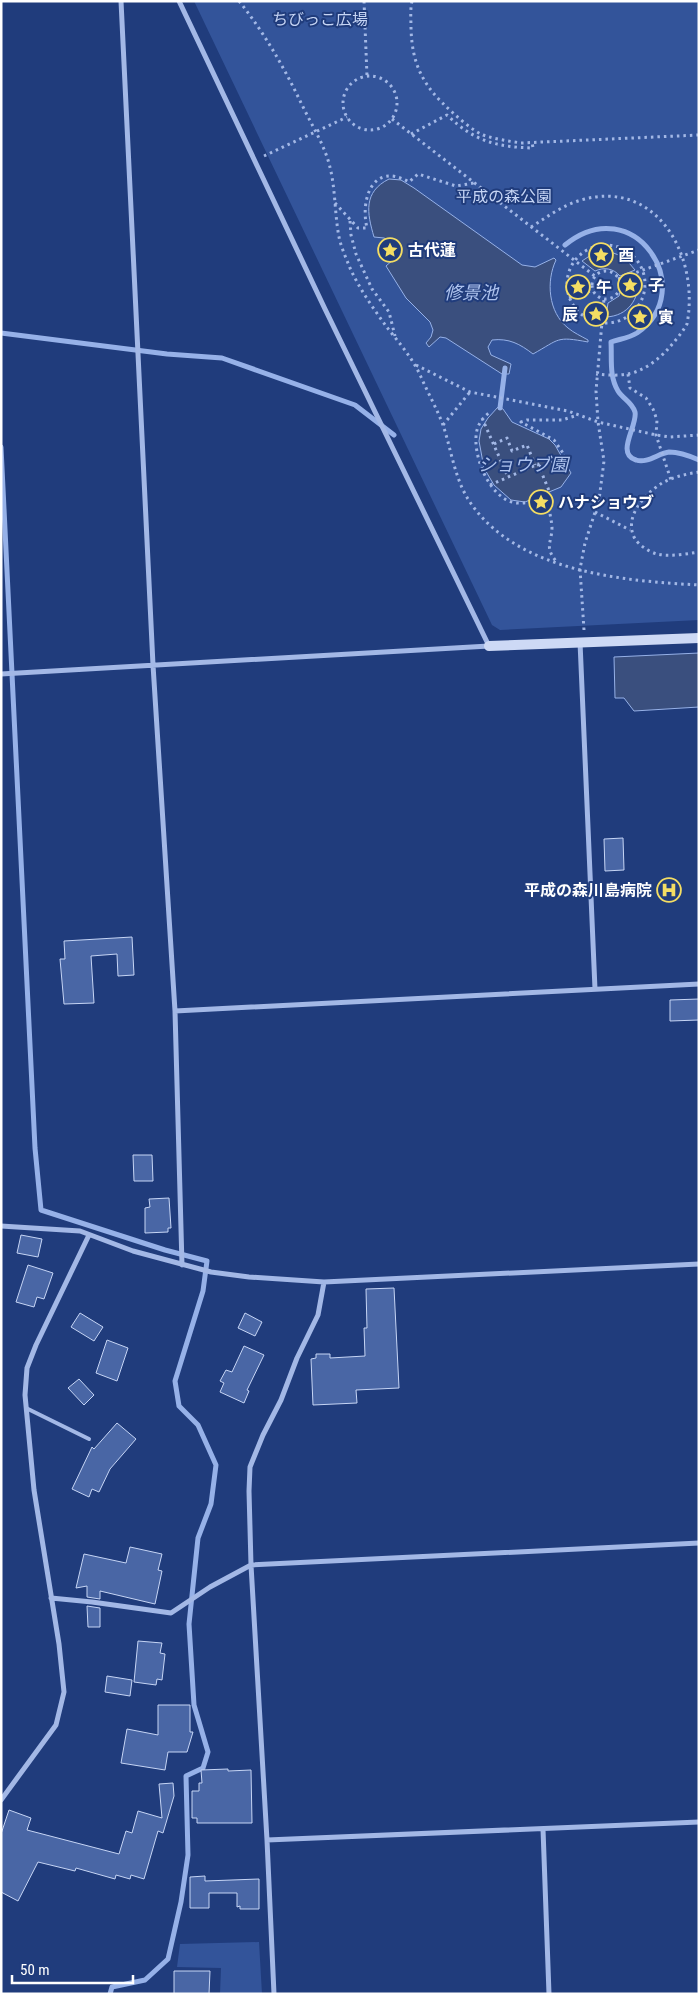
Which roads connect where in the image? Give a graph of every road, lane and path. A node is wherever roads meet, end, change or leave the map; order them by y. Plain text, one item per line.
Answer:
1 (121, 1) edge
2 (178, 1) edge
3 (239, 1) edge
4 (364, 1) edge
5 (412, 1) edge
6 (367, 76) junction
7 (347, 117) junction
8 (392, 119) junction
9 (315, 130) junction
10 (411, 134) junction
11 (699, 135) edge
12 (532, 142) junction
13 (264, 156) dead end
14 (474, 183) junction
15 (335, 203) junction
16 (665, 218) dead end
17 (350, 221) junction
18 (531, 227) junction
19 (687, 248) dead end
20 (699, 250) edge
21 (690, 253) junction
22 (575, 261) junction
23 (692, 261) dead end
24 (642, 269) junction
25 (596, 277) junction
26 (618, 280) junction
27 (593, 290) junction
28 (569, 298) junction
29 (694, 298) dead end
30 (604, 299) junction
31 (600, 323) junction
32 (395, 337) junction
33 (415, 365) junction
34 (596, 374) junction
35 (628, 374) junction
36 (470, 392) junction
37 (490, 412) dead end
38 (579, 415) junction
39 (482, 418) junction
40 (598, 422) junction
41 (442, 425) junction
42 (656, 435) junction
43 (699, 435) edge
44 (494, 444) junction
45 (537, 466) junction
46 (699, 472) edge
47 (508, 477) junction
48 (671, 480) junction
49 (490, 485) junction
50 (546, 495) junction
51 (595, 512) junction
52 (630, 530) junction
53 (699, 552) edge
54 (556, 562) junction
55 (580, 569) junction
56 (699, 585) edge
57 (584, 630) dead end
58 (699, 638) edge
59 (580, 642) junction
60 (489, 646) junction
61 (154, 665) junction
62 (1, 674) edge
63 (699, 984) edge
64 (595, 989) junction
65 (175, 1011) junction
66 (1, 1226) edge
67 (90, 1235) junction
68 (699, 1264) edge
69 (182, 1265) junction
70 (324, 1282) junction
71 (26, 1408) junction
72 (89, 1439) dead end
73 (699, 1543) edge
74 (251, 1565) junction
75 (51, 1598) junction
76 (1, 1800) edge
77 (699, 1822) edge
78 (543, 1829) junction
79 (267, 1840) junction
80 (274, 1994) edge
81 (549, 1994) edge

1 - 61 street
2 - 60 street
3 - 9 path
4 - 6 path
5 - 12 path
6 - 7 path
6 - 8 path
7 - 8 path
7 - 9 path
8 - 10 path
9 - 13 path
9 - 15 path
10 - 12 path
10 - 14 path
11 - 12 path
14 - 17 path
14 - 18 path
15 - 17 path
15 - 32 path
16 - 18 path
17 - 32 path
18 - 22 path
19 - 21 path
20 - 21 path
21 - 23 path
21 - 24 path
22 - 24 path
22 - 25 path
22 - 28 path
24 - 26 path
24 - 31 path
25 - 26 path
25 - 27 path
26 - 30 path
27 - 28 path
27 - 30 path
28 - 31 path
29 - 35 path
30 - 31 path
31 - 34 path
32 - 33 path
33 - 36 path
33 - 41 path
34 - 35 path
34 - 40 path
35 - 42 path
36 - 38 path
36 - 41 path
37 - 39 path
38 - 40 path
38 - 45 path
39 - 44 path
39 - 49 path
40 - 42 path
40 - 51 path
41 - 54 path
42 - 43 path
42 - 48 path
44 - 45 path
44 - 47 path
45 - 47 path
45 - 50 path
46 - 48 path
47 - 49 path
48 - 52 path
49 - 50 path
50 - 54 path
51 - 52 path
51 - 55 path
52 - 53 path
54 - 55 path
55 - 56 path
55 - 57 path
58 - 59 street
59 - 60 street
59 - 64 street
60 - 61 street
61 - 62 street
61 - 65 street
63 - 64 street
64 - 65 street
65 - 69 street
66 - 67 street
67 - 69 street
67 - 71 street
68 - 70 street
69 - 70 street
70 - 74 street
71 - 72 lane
71 - 75 street
73 - 74 street
74 - 75 street
74 - 79 street
75 - 76 street
77 - 78 street
78 - 79 street
78 - 81 street
79 - 80 street

